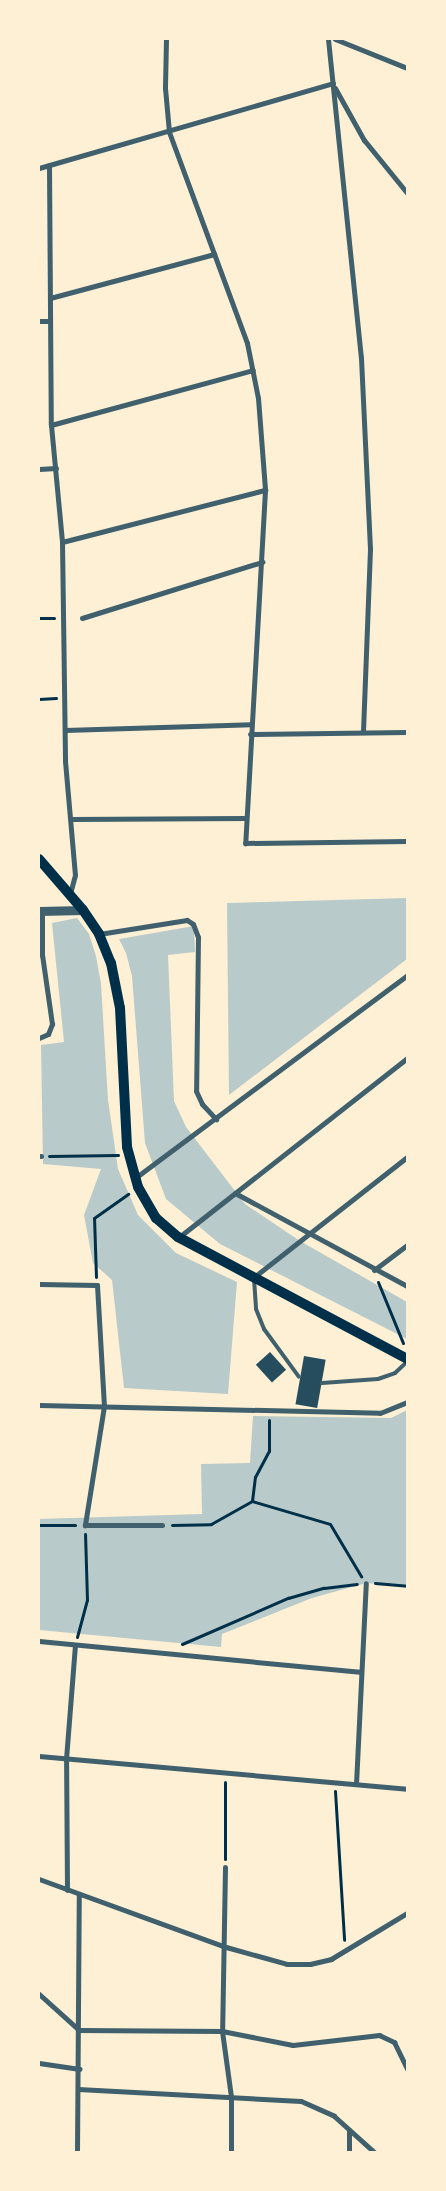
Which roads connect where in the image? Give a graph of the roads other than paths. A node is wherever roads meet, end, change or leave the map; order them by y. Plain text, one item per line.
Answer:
1 (166, 39) edge
2 (328, 39) edge
3 (335, 39) edge
4 (407, 68) edge
5 (333, 83) junction
6 (169, 132) junction
7 (49, 165) junction
8 (39, 168) edge
9 (407, 193) edge
10 (214, 254) junction
11 (50, 298) junction
12 (50, 320) junction
13 (39, 321) edge
14 (253, 370) junction
15 (50, 425) junction
16 (56, 468) junction
17 (39, 469) edge
18 (265, 490) junction
19 (62, 542) junction
20 (262, 562) junction
21 (82, 618) dead end
22 (250, 724) junction
23 (65, 730) junction
24 (363, 732) junction
25 (407, 732) edge
26 (250, 734) junction
27 (246, 818) junction
28 (71, 819) junction
29 (407, 841) edge
30 (39, 859) edge
31 (70, 894) junction
32 (83, 910) junction
33 (40, 911) edge
34 (99, 934) junction
35 (407, 975) edge
36 (39, 1038) edge
37 (407, 1058) edge
38 (216, 1119) junction
39 (407, 1157) edge
40 (136, 1183) junction
41 (235, 1193) junction
42 (309, 1234) junction
43 (178, 1237) junction
44 (407, 1245) edge
45 (374, 1270) junction
46 (254, 1277) junction
47 (39, 1284) edge
48 (407, 1286) edge
49 (407, 1360) edge
50 (299, 1377) dead end
51 (322, 1383) dead end
52 (407, 1402) edge
53 (39, 1406) edge
54 (104, 1406) junction
55 (162, 1525) road end
56 (366, 1583) road end
57 (39, 1641) edge
58 (75, 1645) junction
59 (360, 1672) junction
60 (39, 1756) edge
61 (66, 1759) junction
62 (356, 1784) junction
63 (407, 1789) edge
64 (225, 1867) road end
65 (39, 1880) edge
66 (67, 1890) junction
67 (79, 1894) junction
68 (407, 1913) edge
69 (226, 1947) junction
70 (39, 1994) edge
71 (79, 2030) junction
72 (222, 2030) junction
73 (39, 2063) edge
74 (407, 2068) edge
75 (80, 2069) junction
76 (78, 2089) junction
77 (231, 2097) junction
78 (349, 2130) junction
79 (77, 2152) edge
80 (232, 2152) edge
81 (349, 2152) edge
82 (374, 2152) edge

1 - 6 street
2 - 5 street
3 - 4 street
5 - 6 street
5 - 9 street
5 - 24 street
6 - 7 street
6 - 10 street
7 - 8 street
7 - 11 street
10 - 11 street
10 - 14 street
11 - 12 street
12 - 13 street
12 - 15 street
14 - 15 street
14 - 18 street
15 - 16 street
16 - 17 street
16 - 19 street
18 - 19 street
18 - 20 street
19 - 23 street
20 - 21 street
20 - 22 street
22 - 23 street
22 - 26 street
23 - 28 street
24 - 25 street
24 - 26 street
26 - 27 street
27 - 28 street
27 - 29 street
28 - 31 street
30 - 31 main road
31 - 32 main road
32 - 33 street
32 - 34 main road
33 - 36 street
34 - 38 street
34 - 40 main road
35 - 38 street
37 - 41 street
38 - 40 street
39 - 42 street
40 - 43 main road
41 - 42 street
41 - 43 street
42 - 45 street
42 - 46 street
43 - 46 main road
44 - 45 street
45 - 48 street
46 - 49 main road
46 - 50 lane
47 - 54 street
49 - 51 lane
52 - 54 street
53 - 54 street
54 - 55 street
56 - 59 street
57 - 58 street
58 - 59 street
58 - 61 street
59 - 62 street
60 - 61 street
61 - 62 street
61 - 66 street
62 - 63 street
64 - 69 street
65 - 66 street
66 - 67 street
67 - 69 street
67 - 71 street
68 - 69 street
69 - 72 street
70 - 71 street
71 - 72 street
71 - 75 street
72 - 74 street
72 - 77 street
73 - 75 street
75 - 76 street
76 - 77 street
76 - 79 street
77 - 78 street
77 - 80 street
78 - 81 street
78 - 82 street

